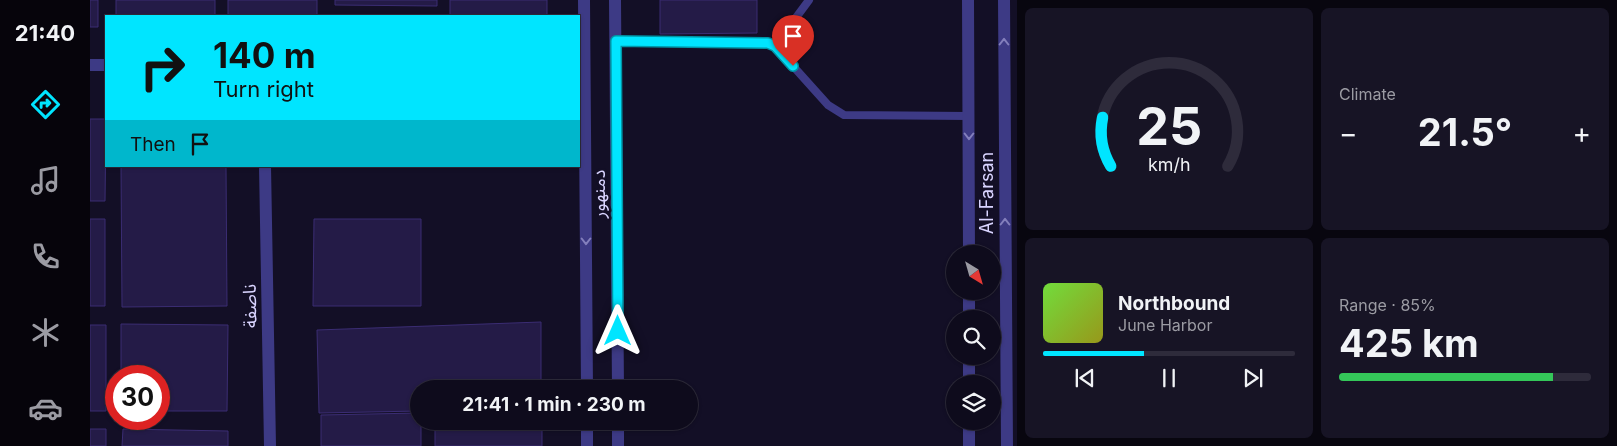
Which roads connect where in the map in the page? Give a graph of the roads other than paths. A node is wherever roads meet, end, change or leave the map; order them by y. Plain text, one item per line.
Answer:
1 (584, 0) edge
2 (616, 0) edge
3 (809, 0) edge
4 (968, 0) edge
5 (1004, 0) edge
6 (616, 41) junction
7 (775, 46) junction
8 (90, 65) edge
9 (105, 65) edge
10 (582, 67) edge
11 (1004, 76) junction
12 (1017, 76) edge
13 (969, 116) junction
14 (265, 167) edge
15 (969, 245) edge
16 (587, 380) edge
17 (618, 380) edge
18 (587, 430) edge
19 (618, 430) edge
20 (969, 430) edge
21 (270, 446) edge
22 (587, 446) edge
23 (618, 446) edge
24 (969, 446) edge
25 (1006, 446) edge

1 - 10 street, دمنهور
2 - 6 street, دمنهور
3 - 7 lane
4 - 13 street
11 -> 5 street, Al-Farsan
6 - 7 lane
6 - 17 street, دمنهور
7 - 13 lane
8 - 9 street
10 -> 16 street, دمنهور
11 - 12 street
25 -> 11 street, Al-Farsan
13 -> 15 street
14 - 21 street, ناصفة
18 - 22 street
19 - 23 street
20 - 24 street

